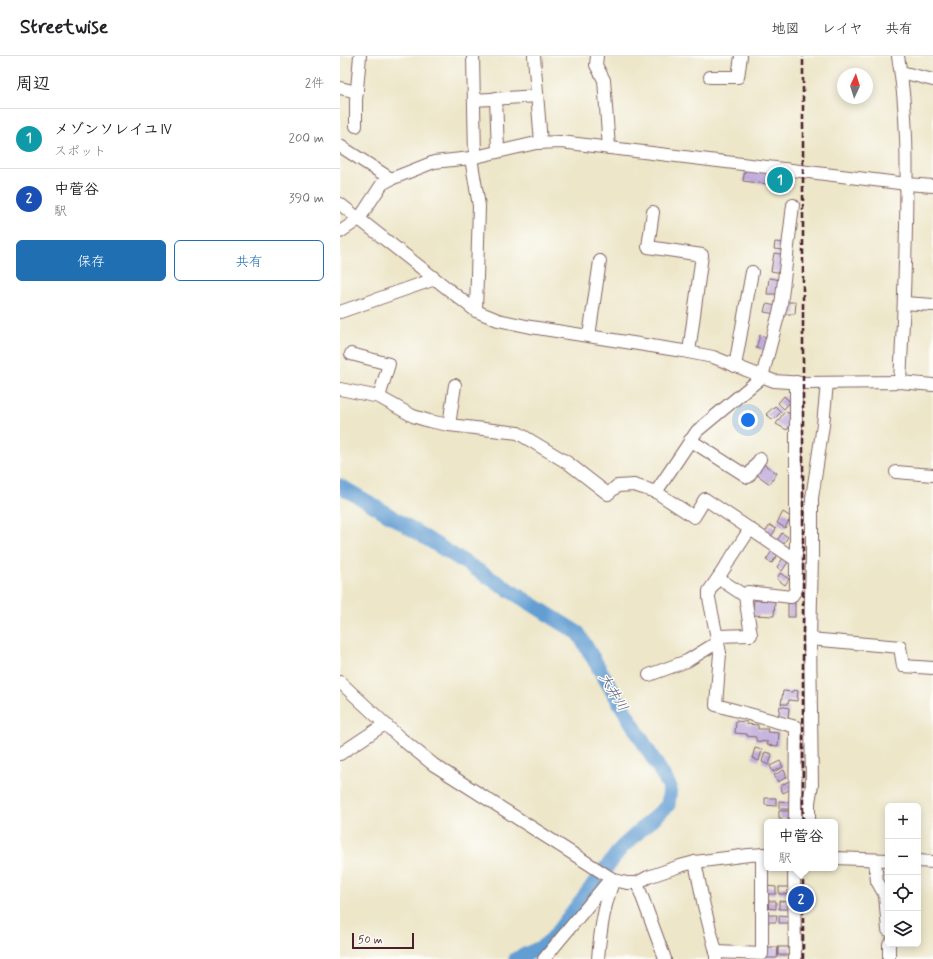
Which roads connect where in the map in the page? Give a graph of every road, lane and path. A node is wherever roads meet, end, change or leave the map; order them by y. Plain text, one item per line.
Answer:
1 (360, 56) edge
2 (473, 56) edge
3 (534, 56) edge
4 (597, 56) edge
5 (741, 56) edge
6 (898, 56) edge
7 (901, 72) junction
8 (710, 77) dead end
9 (933, 80) edge
10 (340, 88) edge
11 (357, 92) junction
12 (537, 96) junction
13 (496, 98) junction
14 (474, 100) junction
15 (356, 126) dead end
16 (541, 142) junction
17 (340, 146) edge
18 (609, 148) junction
19 (498, 151) junction
20 (473, 157) junction
21 (391, 179) junction
22 (907, 184) junction
23 (933, 186) edge
24 (340, 204) edge
25 (793, 205) dead end
26 (653, 212) dead end
27 (359, 219) junction
28 (340, 232) edge
29 (600, 261) dead end
30 (752, 272) dead end
31 (435, 279) junction
32 (904, 303) junction
33 (933, 305) edge
34 (476, 311) junction
35 (340, 312) edge
36 (589, 336) junction
37 (689, 352) junction
38 (351, 354) dead end
39 (735, 366) junction
40 (762, 377) junction
41 (796, 382) junction
42 (900, 382) junction
43 (827, 383) junction
44 (455, 385) dead end
45 (933, 385) edge
46 (340, 389) edge
47 (379, 397) junction
48 (449, 425) junction
49 (690, 440) junction
50 (760, 458) dead end
51 (896, 472) dead end
52 (933, 475) edge
53 (656, 492) junction
54 (750, 529) junction
55 (796, 560) junction
56 (718, 578) junction
57 (745, 596) junction
58 (718, 639) junction
59 (810, 639) junction
60 (933, 668) edge
61 (649, 675) dead end
62 (340, 682) edge
63 (385, 724) junction
64 (340, 754) edge
65 (794, 819) edge
66 (809, 819) edge
67 (764, 854) edge
68 (838, 858) edge
69 (875, 860) junction
70 (885, 860) edge
71 (921, 861) edge
72 (695, 862) junction
73 (933, 862) edge
74 (764, 871) edge
75 (794, 871) edge
76 (609, 876) junction
77 (637, 883) junction
78 (886, 911) edge
79 (889, 947) edge
80 (716, 956) edge
81 (544, 959) edge
82 (598, 959) edge
83 (665, 959) edge
84 (795, 959) edge
85 (889, 959) edge

1 - 11 street
2 - 14 street
3 - 12 street
4 - 18 street
5 - 8 street
6 - 7 street
7 - 9 street
7 - 22 street
10 - 11 street
11 - 15 street
12 - 13 street
12 - 16 street
13 - 14 street
13 - 19 street
14 - 20 street
16 - 18 street
16 - 19 street
17 - 21 street
18 - 22 street
19 - 20 street
20 - 21 street
20 - 34 street
21 - 27 street
22 - 23 street
22 - 32 street
24 - 27 street
25 - 40 street
26 - 37 street
27 - 28 street
27 - 31 street
29 - 36 street
30 - 39 street
31 - 34 street
31 - 35 street
32 - 33 street
32 - 42 street
34 - 36 street
36 - 37 street
37 - 39 street
38 - 47 street
39 - 40 street
40 - 41 street
40 - 49 street
41 - 43 street
41 - 55 street
42 - 43 street
42 - 45 street
43 - 59 street
44 - 48 street
46 - 47 street
47 - 48 street
48 - 53 street
49 - 50 street
49 - 53 street
51 - 52 street
53 - 54 street
54 - 55 street
54 - 56 street
55 - 57 street
56 - 57 street
56 - 58 street
57 - 58 street
58 - 61 street
58 - 65 street
59 - 60 street
59 - 66 street
62 - 63 street
63 - 64 street
63 - 76 street
67 - 72 street
68 - 69 street
69 - 70 street
69 - 78 street
71 - 73 street
72 - 77 street
72 - 80 street
74 - 80 street
75 - 84 street
76 - 77 street
76 - 81 street
76 - 82 street
77 - 83 street
79 - 85 street

